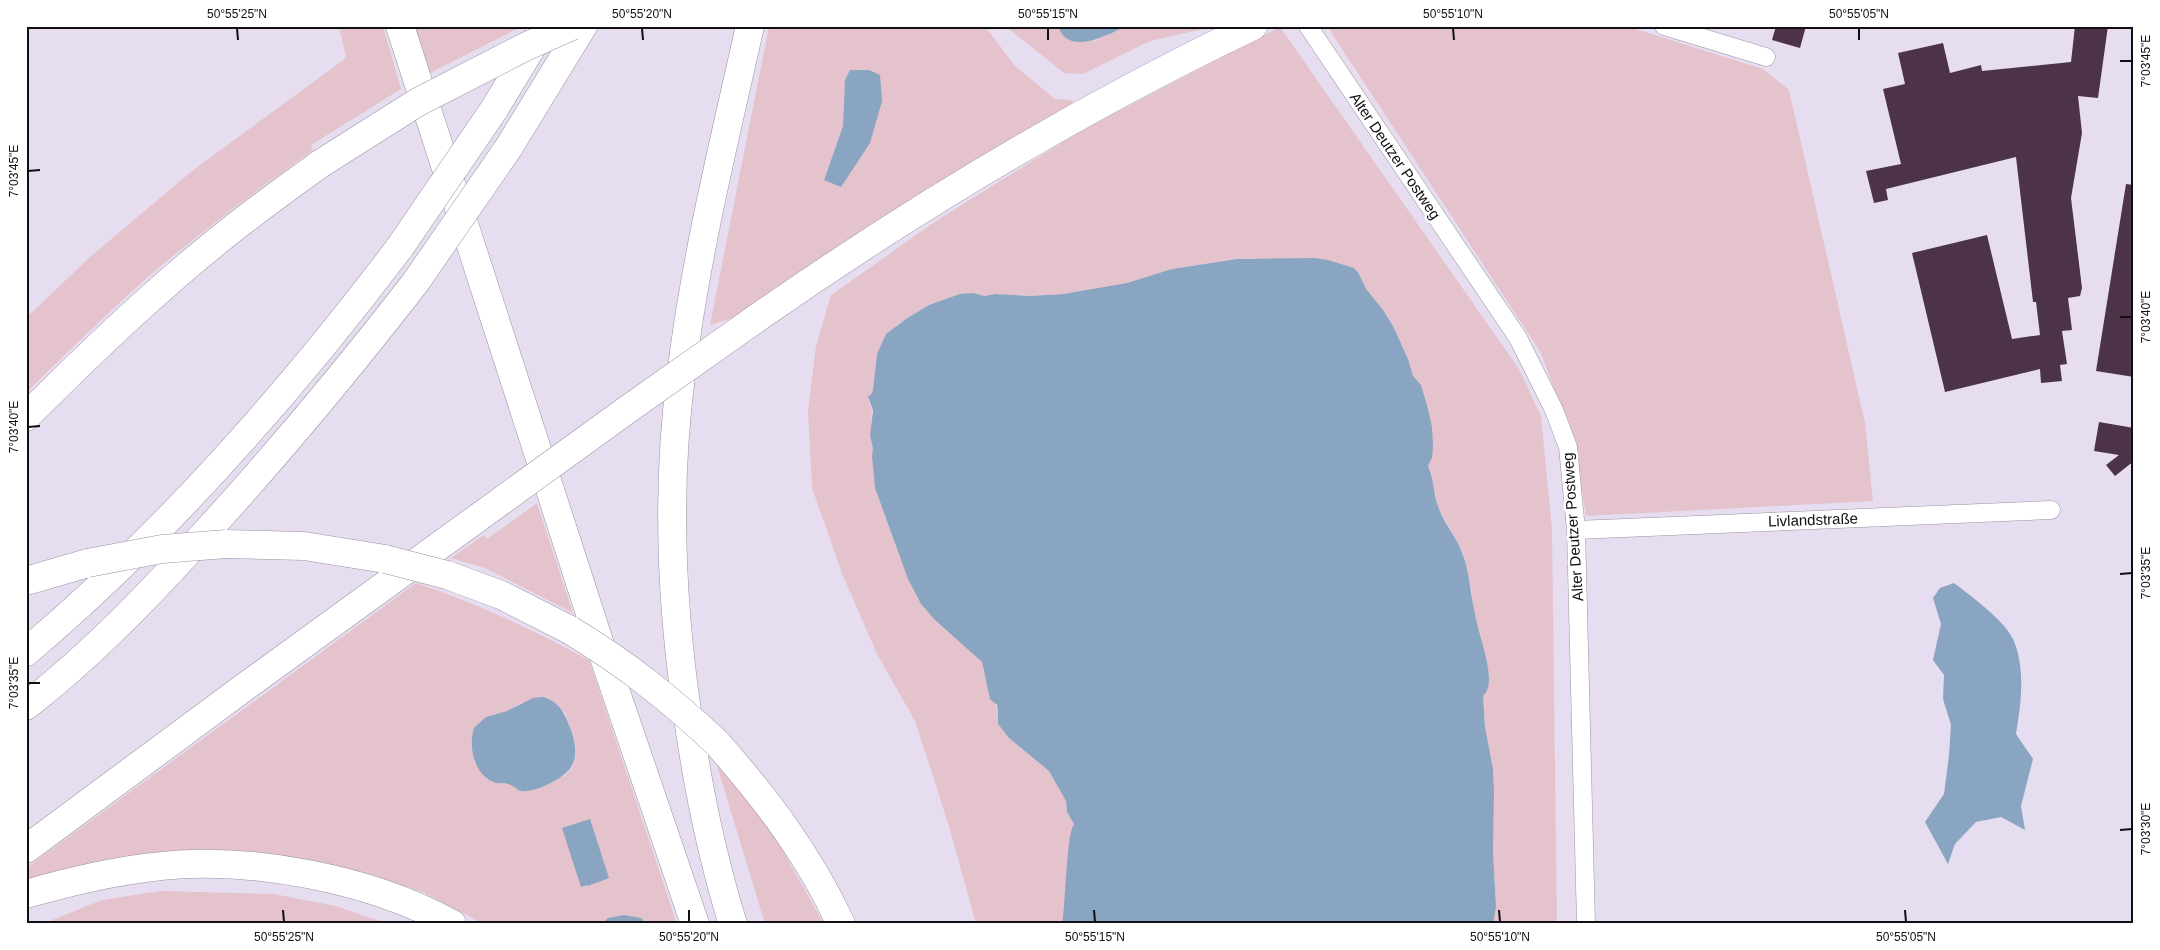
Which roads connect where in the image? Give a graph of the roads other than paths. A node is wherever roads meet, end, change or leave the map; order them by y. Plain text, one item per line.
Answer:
1 (400, 26) edge
2 (544, 26) edge
3 (572, 26) edge
4 (583, 26) edge
5 (750, 26) edge
6 (1253, 26) edge
7 (1308, 26) edge
8 (1664, 26) edge
9 (1766, 57) dead end
10 (26, 417) edge
11 (2050, 510) dead end
12 (1576, 530) junction
13 (26, 581) edge
14 (26, 652) edge
15 (26, 706) edge
16 (26, 849) edge
17 (26, 894) edge
18 (452, 924) edge
19 (695, 924) edge
20 (734, 924) edge
21 (841, 924) edge
22 (1586, 924) edge

1 - 19 highway
2 - 14 highway, bridge
3 - 10 highway, bridge
4 - 15 highway, bridge
5 - 20 highway
6 - 16 highway, bridge
7 - 12 street, Alter Deutzer Postweg
8 - 9 street
11 - 12 street, Livlandstraße
12 - 22 street, Alter Deutzer Postweg
13 - 21 highway, bridge
17 - 18 highway

